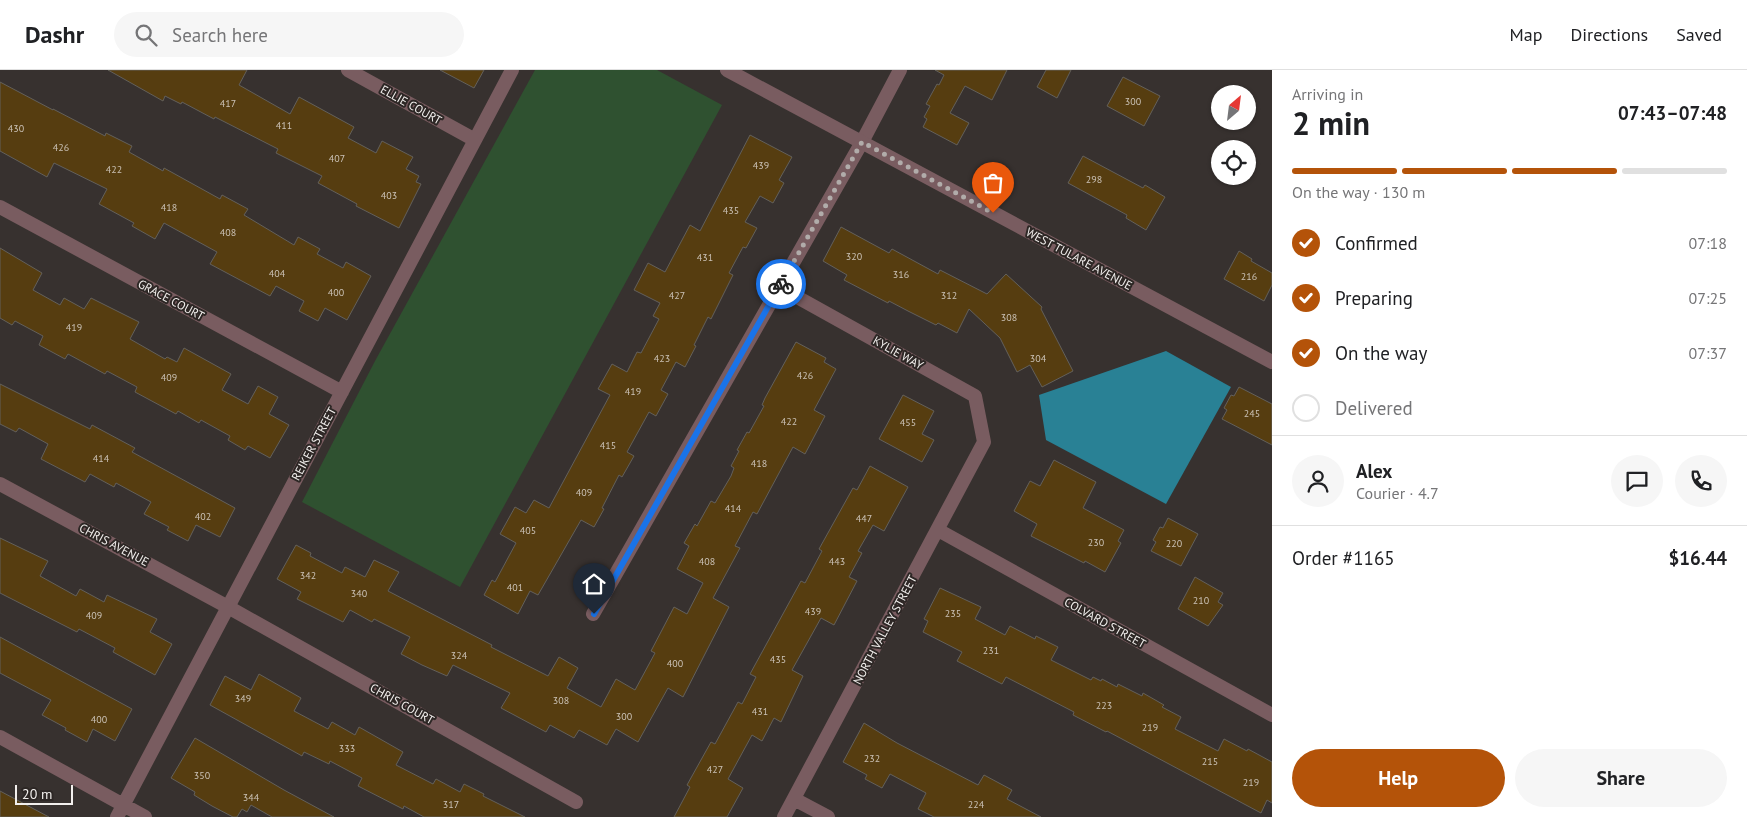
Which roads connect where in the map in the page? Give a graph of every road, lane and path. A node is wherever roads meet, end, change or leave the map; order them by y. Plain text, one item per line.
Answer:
1 (348, 70) edge
2 (512, 70) edge
3 (727, 70) edge
4 (900, 70) edge
5 (475, 140) junction
6 (862, 142) junction
7 (0, 207) edge
8 (779, 287) junction
9 (1272, 362) edge
10 (342, 392) junction
11 (984, 442) joint
12 (0, 484) edge
13 (938, 530) junction
14 (228, 607) junction
15 (594, 614) dead end
16 (1272, 715) edge
17 (0, 737) edge
18 (794, 799) junction
19 (576, 802) dead end
20 (120, 811) edge
21 (145, 817) edge
22 (784, 817) edge
23 (828, 817) edge

1 - 5 street, ELLIE COURT
2 - 5 street, REIKER STREET
3 - 6 street, WEST TULARE AVENUE
4 - 6 street
5 - 10 street, REIKER STREET
6 - 8 street
6 - 9 street, WEST TULARE AVENUE
7 - 10 street, GRACE COURT
8 - 11 street, KYLIE WAY
8 - 15 street
10 - 14 street, REIKER STREET
11 - 13 street, NORTH VALLEY STREET
12 - 14 street, CHRIS AVENUE
13 - 16 street, COLVARD STREET
13 - 18 street, NORTH VALLEY STREET
14 - 19 street, CHRIS COURT
14 - 20 street, REIKER STREET
17 - 20 street
18 - 22 street, NORTH VALLEY STREET
18 - 23 street
20 - 21 street

